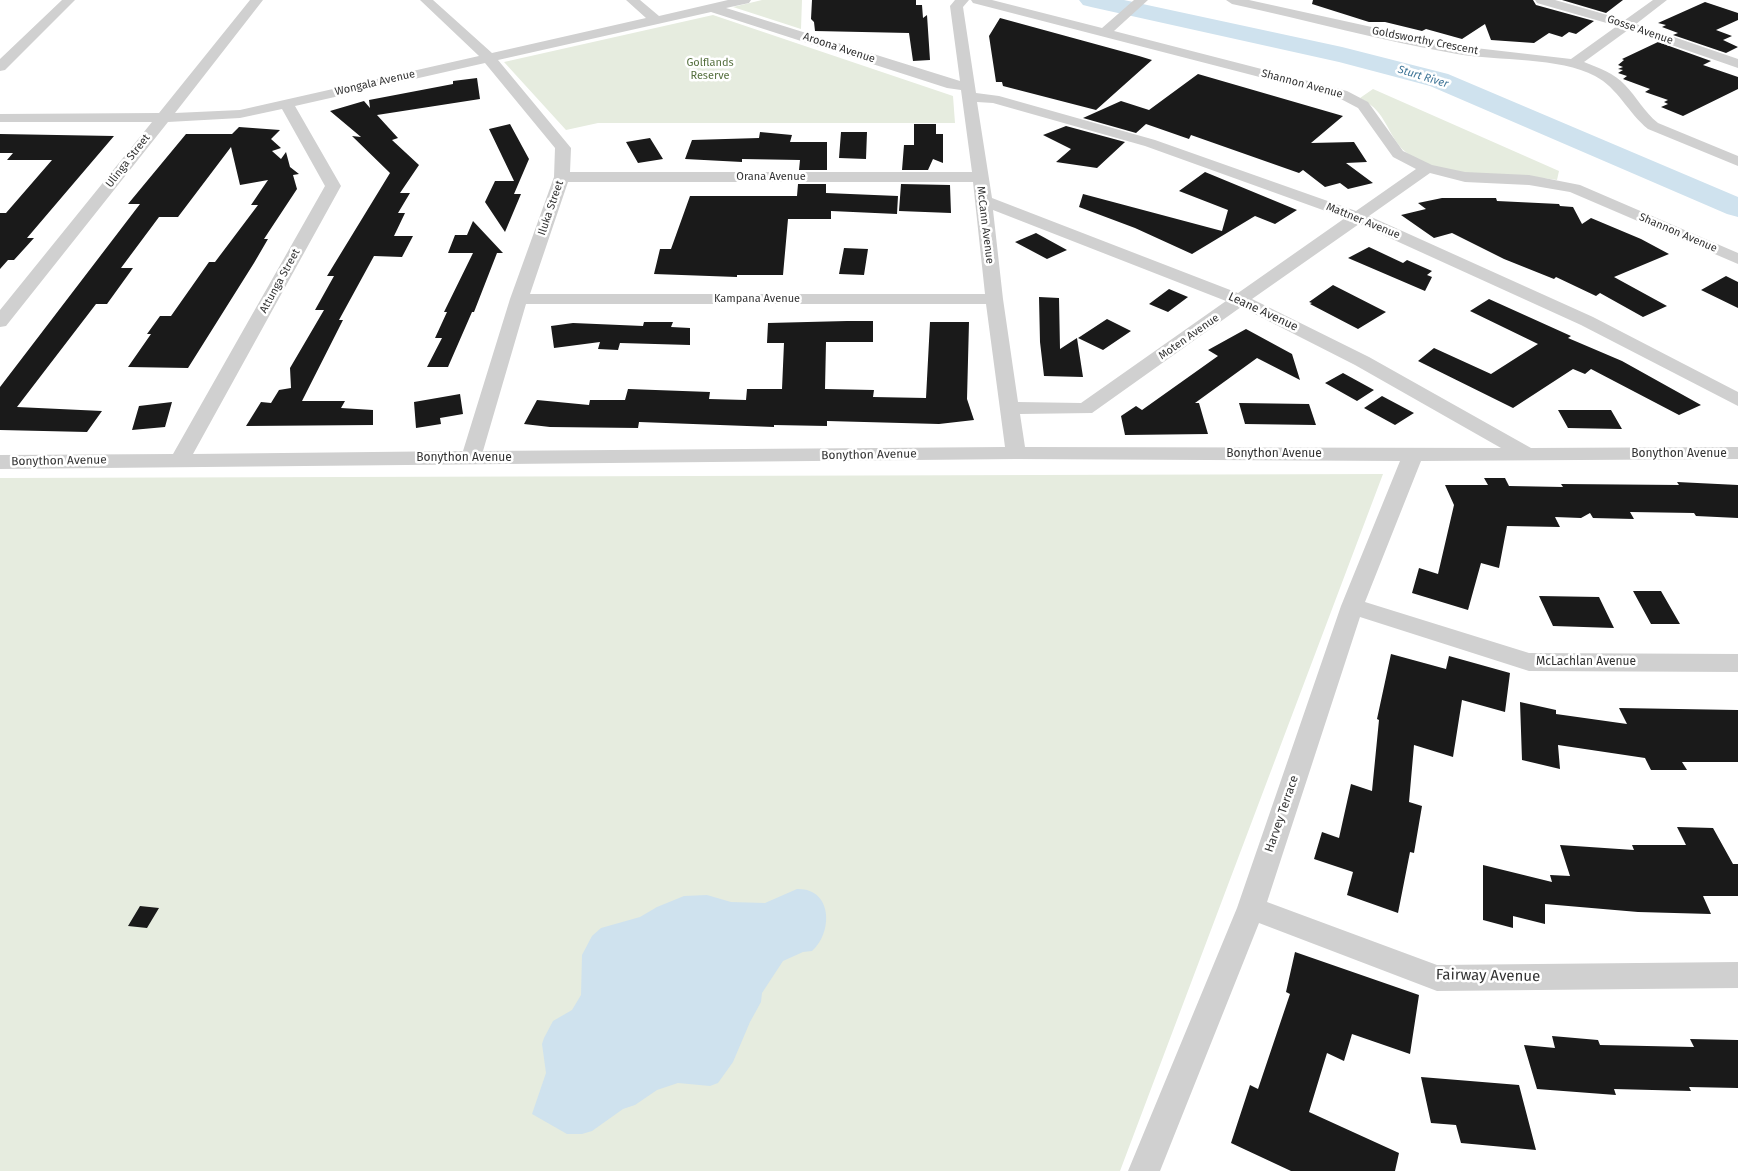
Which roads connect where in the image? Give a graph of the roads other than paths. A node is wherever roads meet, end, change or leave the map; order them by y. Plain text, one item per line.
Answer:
1 (69, 0) edge
2 (257, 0) edge
3 (426, 0) edge
4 (632, 0) edge
5 (746, 0) edge
6 (963, 0) edge
7 (977, 0) edge
8 (1141, 0) edge
9 (1232, 0) edge
10 (1541, 0) edge
11 (1661, 0) edge
12 (712, 7) junction
13 (656, 20) junction
14 (1627, 25) junction
15 (1105, 32) junction
16 (488, 57) junction
17 (1574, 63) junction
18 (1738, 64) edge
19 (0, 67) edge
20 (968, 91) junction
21 (286, 103) junction
22 (0, 118) edge
23 (162, 118) junction
24 (1738, 161) edge
25 (1427, 168) junction
26 (562, 177) junction
27 (979, 177) junction
28 (984, 200) junction
29 (1358, 217) junction
30 (1738, 259) edge
31 (520, 299) junction
32 (994, 299) junction
33 (1242, 300) junction
34 (0, 322) edge
35 (1738, 400) edge
36 (1010, 408) junction
37 (1016, 453) junction
38 (1738, 453) edge
39 (1413, 455) junction
40 (1528, 455) junction
41 (180, 459) junction
42 (471, 459) junction
43 (0, 462) edge
44 (1352, 606) junction
45 (1738, 663) edge
46 (1251, 908) junction
47 (1738, 975) edge
48 (1144, 1171) edge

1 - 19 street
2 - 23 street, Ulinga Street
3 - 16 street, Iluka Street
4 - 13 street
5 - 12 street, Wongala Avenue
6 - 20 street, McCann Avenue
7 - 15 street, Shannon Avenue
8 - 15 street
9 - 17 street, Goldsworthy Crescent
10 - 14 street, Gosse Avenue
11 - 14 street
12 - 13 street, Wongala Avenue
12 - 20 street, Aroona Avenue
13 - 16 street, Wongala Avenue
14 - 17 street
14 - 18 street, Gosse Avenue
15 - 25 street, Shannon Avenue
16 - 21 street, Wongala Avenue
16 - 26 street, Iluka Street
17 - 24 street, Goldsworthy Crescent
20 - 27 street, McCann Avenue
20 - 29 street, Mattner Avenue
21 - 23 street, Wongala Avenue
21 - 41 street, Attunga Street
22 - 23 street, Wongala Avenue
23 - 34 street, Ulinga Street
25 - 29 street, Moten Avenue
25 - 30 street, Shannon Avenue
26 - 27 street, Orana Avenue
26 - 31 street, Iluka Street
27 - 28 street, McCann Avenue
28 - 32 street, McCann Avenue
28 - 33 street, Leane Avenue
29 - 33 street, Moten Avenue
29 - 35 street, Mattner Avenue
31 - 32 street, Kampana Avenue
31 - 42 street, Iluka Street
32 - 36 street, McCann Avenue
33 - 36 street, Moten Avenue
33 - 40 street, Leane Avenue
36 - 37 street, McCann Avenue
37 - 39 street, Bonython Avenue
37 - 42 street, Bonython Avenue
38 - 40 street, Bonython Avenue
39 - 40 street, Bonython Avenue
39 - 44 street, Harvey Terrace
41 - 42 street, Bonython Avenue
41 - 43 street, Bonython Avenue
44 - 45 street, McLachlan Avenue
44 - 46 street, Harvey Terrace
46 - 47 street, Fairway Avenue
46 - 48 street, Harvey Terrace

